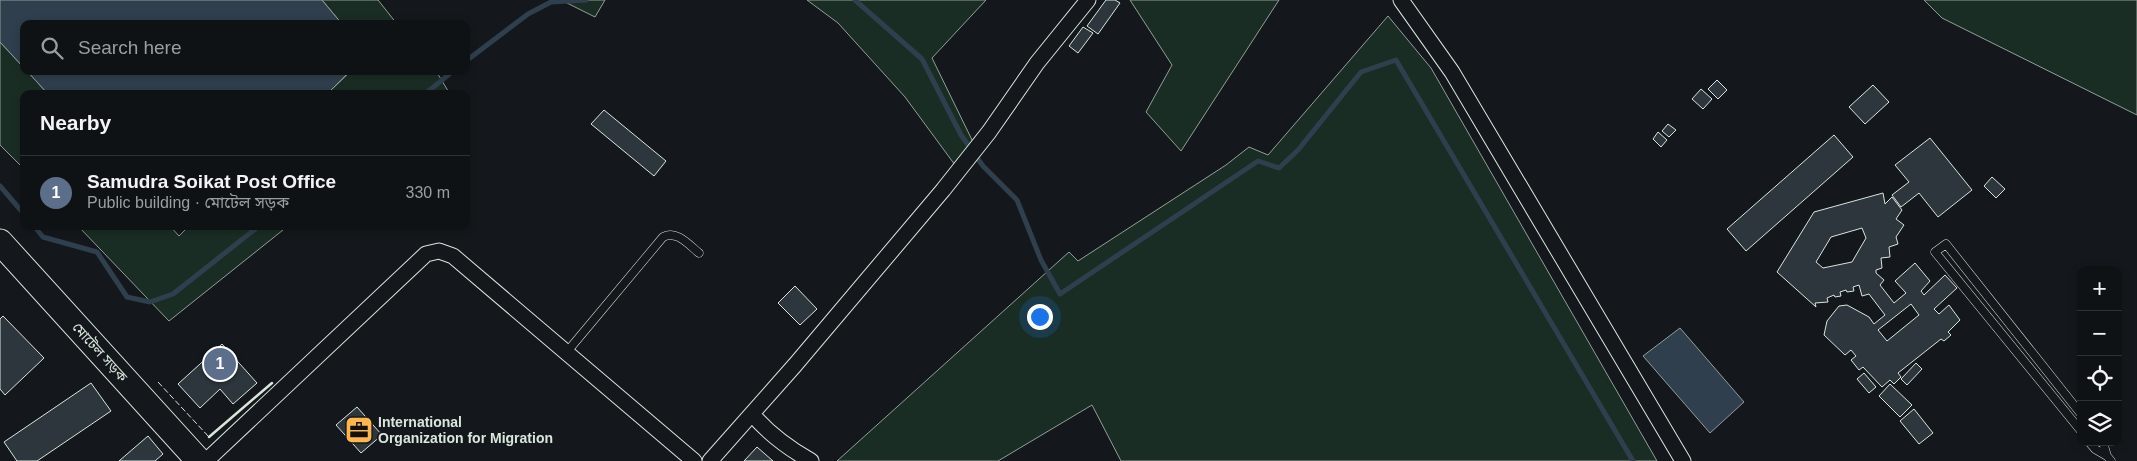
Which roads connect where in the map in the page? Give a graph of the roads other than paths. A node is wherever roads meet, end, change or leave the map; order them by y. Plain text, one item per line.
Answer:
1 (1088, 0) edge
2 (1401, 0) edge
3 (0, 242) edge
4 (698, 253) dead end
5 (566, 353) junction
6 (2077, 409) edge
7 (752, 414) junction
8 (2077, 427) edge
9 (2093, 446) edge
10 (2104, 446) edge
11 (2109, 458) edge
12 (199, 461) edge
13 (206, 461) edge
14 (694, 461) edge
15 (710, 461) edge
16 (811, 461) edge
17 (1683, 461) edge

1 - 7 street
2 - 17 street
3 - 12 highway, মোটেল সড়ক
4 - 5 lane
5 - 13 street
5 - 14 street
6 - 8 lane
7 - 15 street
7 - 16 street
9 - 11 lane
10 - 11 lane

